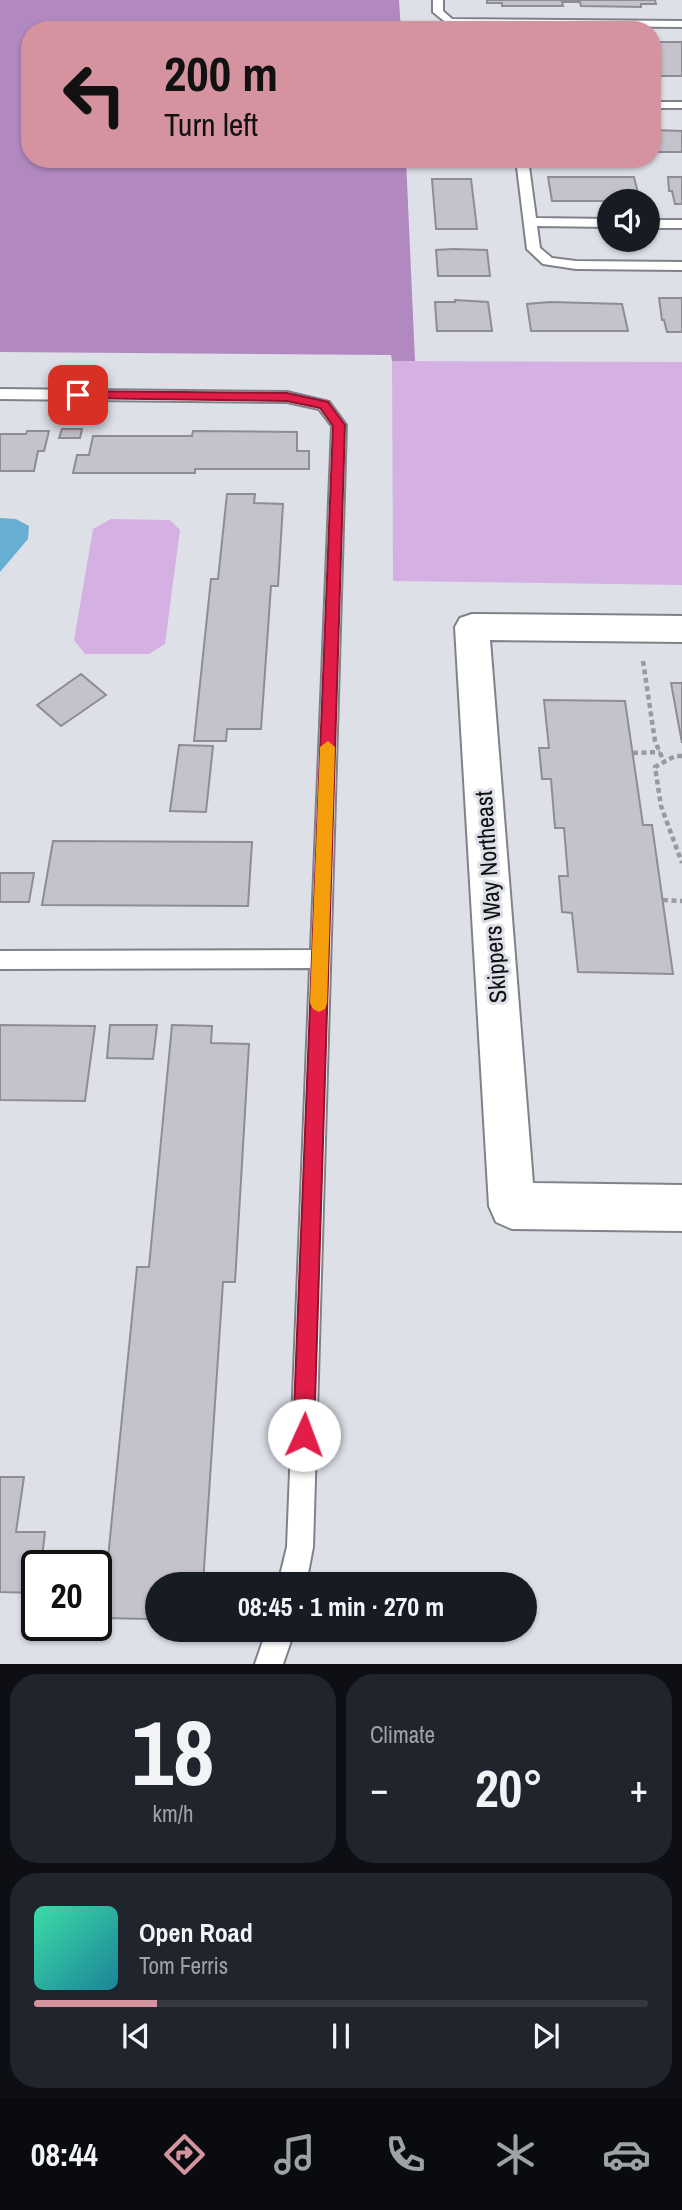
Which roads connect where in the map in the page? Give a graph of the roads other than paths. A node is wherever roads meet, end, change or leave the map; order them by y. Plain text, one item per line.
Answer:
1 (438, 0) edge
2 (448, 21) edge
3 (661, 24) edge
4 (682, 24) edge
5 (661, 105) edge
6 (682, 105) edge
7 (524, 168) edge
8 (530, 222) junction
9 (597, 223) edge
10 (660, 224) edge
11 (682, 224) edge
12 (682, 266) edge
13 (0, 394) edge
14 (682, 629) edge
15 (320, 959) junction
16 (0, 960) edge
17 (682, 1208) edge
18 (295, 1572) edge
19 (277, 1642) edge
20 (269, 1664) edge

1 - 2 lane
3 - 4 lane
5 - 6 lane
7 - 8 lane
8 - 9 lane
8 - 12 lane
10 - 11 lane
13 - 15 lane
14 - 17 street, Skippers Way Northeast
15 - 16 lane
15 - 18 lane
19 - 20 lane

